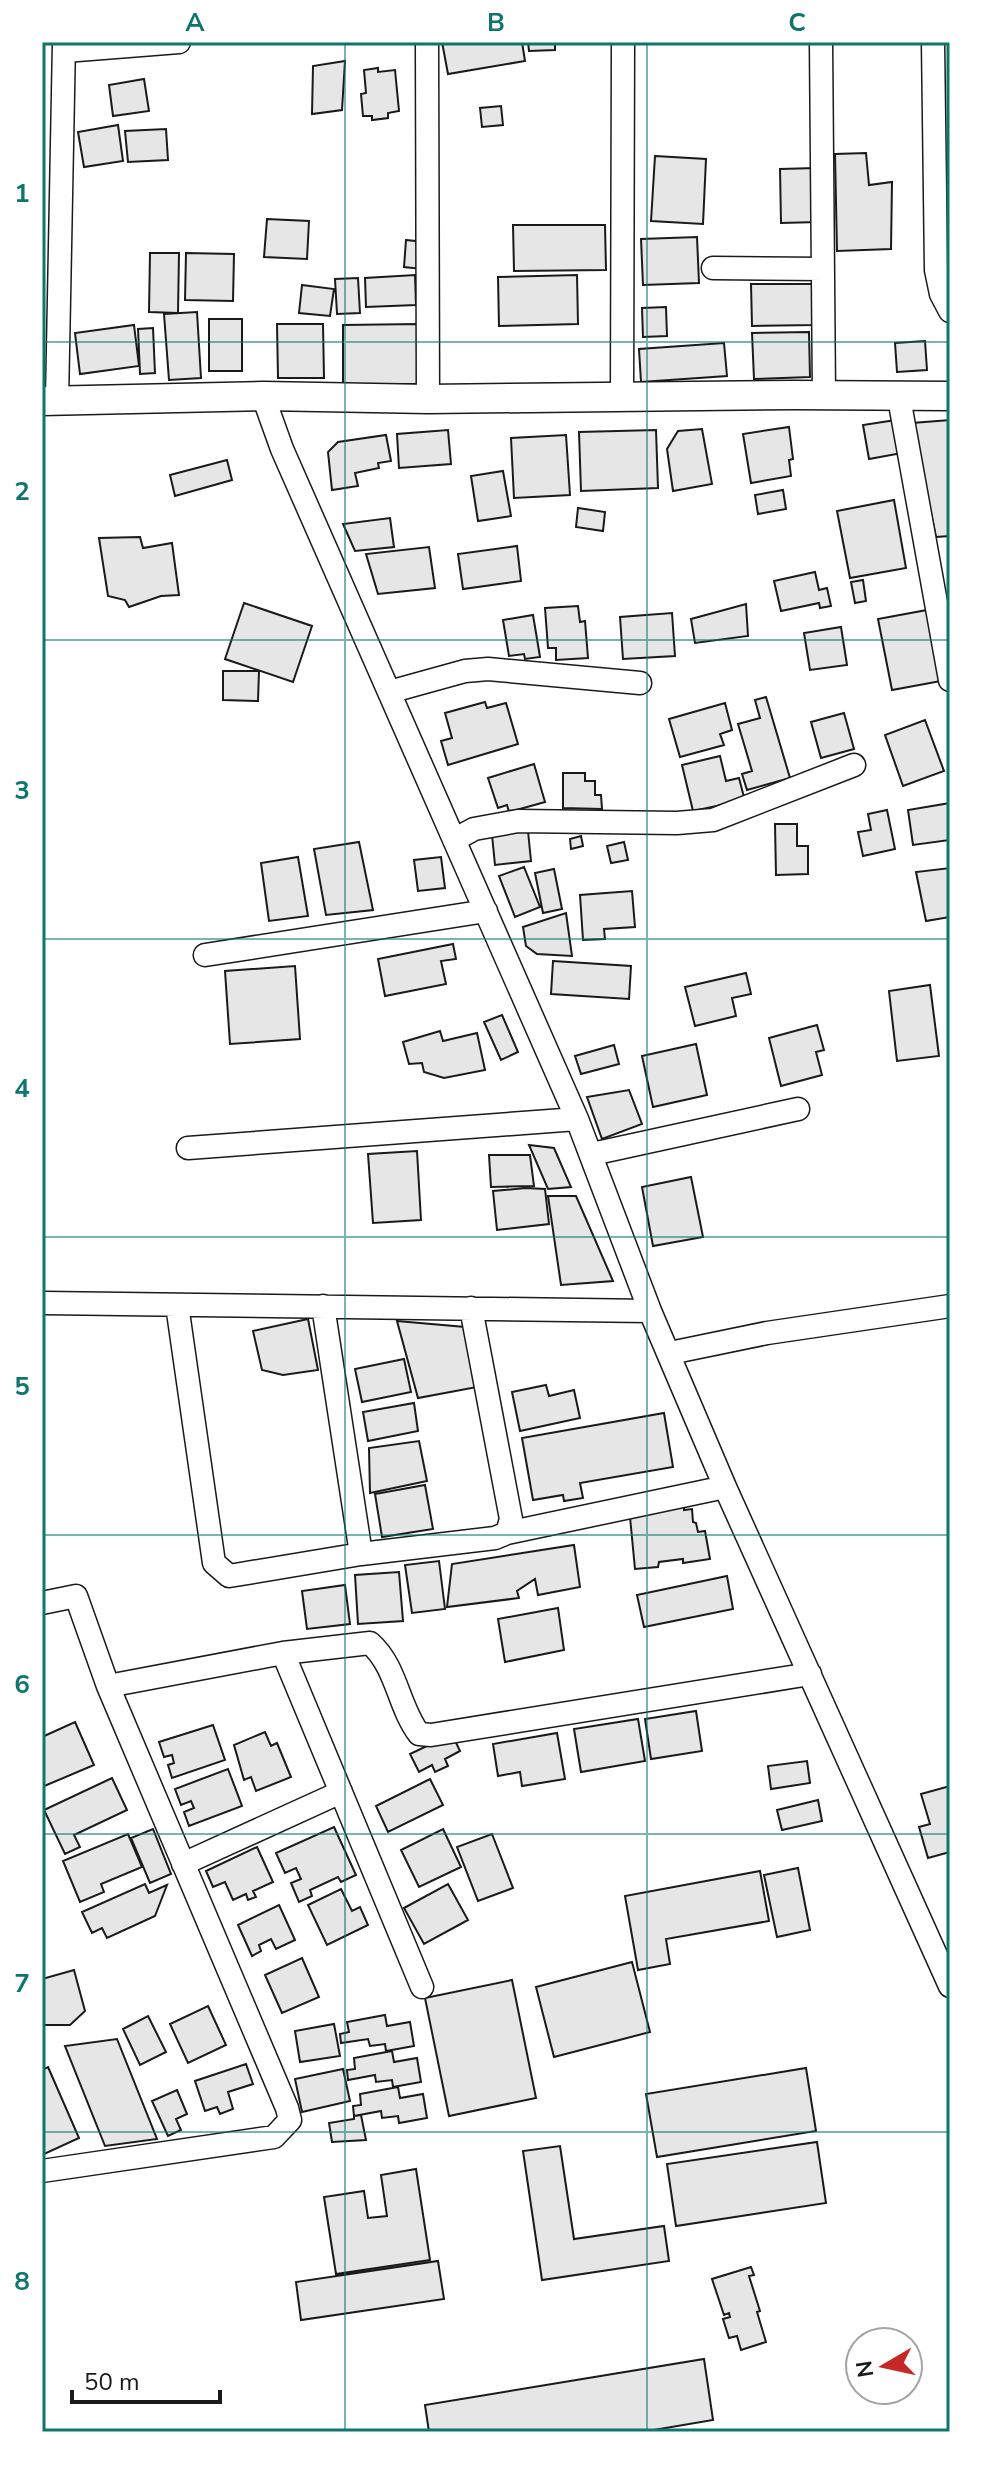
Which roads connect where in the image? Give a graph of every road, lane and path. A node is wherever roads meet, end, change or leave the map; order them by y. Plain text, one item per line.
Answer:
1 (179, 42) edge
2 (427, 42) edge
3 (623, 42) edge
4 (821, 42) edge
5 (933, 42) edge
6 (64, 46) edge
7 (713, 268) dead end
8 (823, 269) junction
9 (950, 311) edge
10 (263, 396) junction
11 (824, 396) junction
12 (950, 396) edge
13 (622, 397) junction
14 (899, 398) junction
15 (428, 399) junction
16 (50, 401) edge
17 (950, 680) edge
18 (640, 683) dead end
19 (389, 692) junction
20 (854, 765) dead end
21 (454, 840) junction
22 (486, 911) junction
23 (205, 955) dead end
24 (798, 1109) dead end
25 (577, 1119) junction
26 (188, 1148) dead end
27 (592, 1154) junction
28 (44, 1303) dead end
29 (177, 1305) junction
30 (323, 1306) junction
31 (950, 1306) edge
32 (471, 1308) junction
33 (650, 1311) junction
34 (670, 1353) junction
35 (725, 1487) junction
36 (507, 1533) junction
37 (361, 1554) junction
38 (42, 1603) edge
39 (283, 1653) junction
40 (810, 1674) junction
41 (108, 1686) junction
42 (341, 1792) junction
43 (183, 1864) junction
44 (950, 1986) edge
45 (422, 1987) dead end
46 (42, 2171) edge

1 - 6 street
2 - 15 street
3 - 13 street
4 - 8 street
5 - 9 street
6 - 16 street
7 - 8 street
8 - 11 street
10 - 15 main road
10 - 16 main road
10 - 19 street
11 - 13 main road
11 - 14 main road
12 - 14 main road
13 - 15 main road
14 - 17 street
18 - 19 street
19 - 21 street
20 - 21 street
21 - 22 street
22 - 23 street
22 - 25 street
24 - 27 street
25 - 26 street
25 - 27 street
27 - 33 street
28 - 29 street
29 - 30 street
29 - 37 street
30 - 32 street
30 - 37 street
31 - 34 street
32 - 33 street
32 - 36 street
33 - 34 street
34 - 35 street
35 - 36 street
35 - 40 street
36 - 37 street
38 - 41 street
39 - 40 street
39 - 41 street
39 - 42 street
40 - 44 street
41 - 43 street
42 - 43 street
42 - 45 street
43 - 46 street

